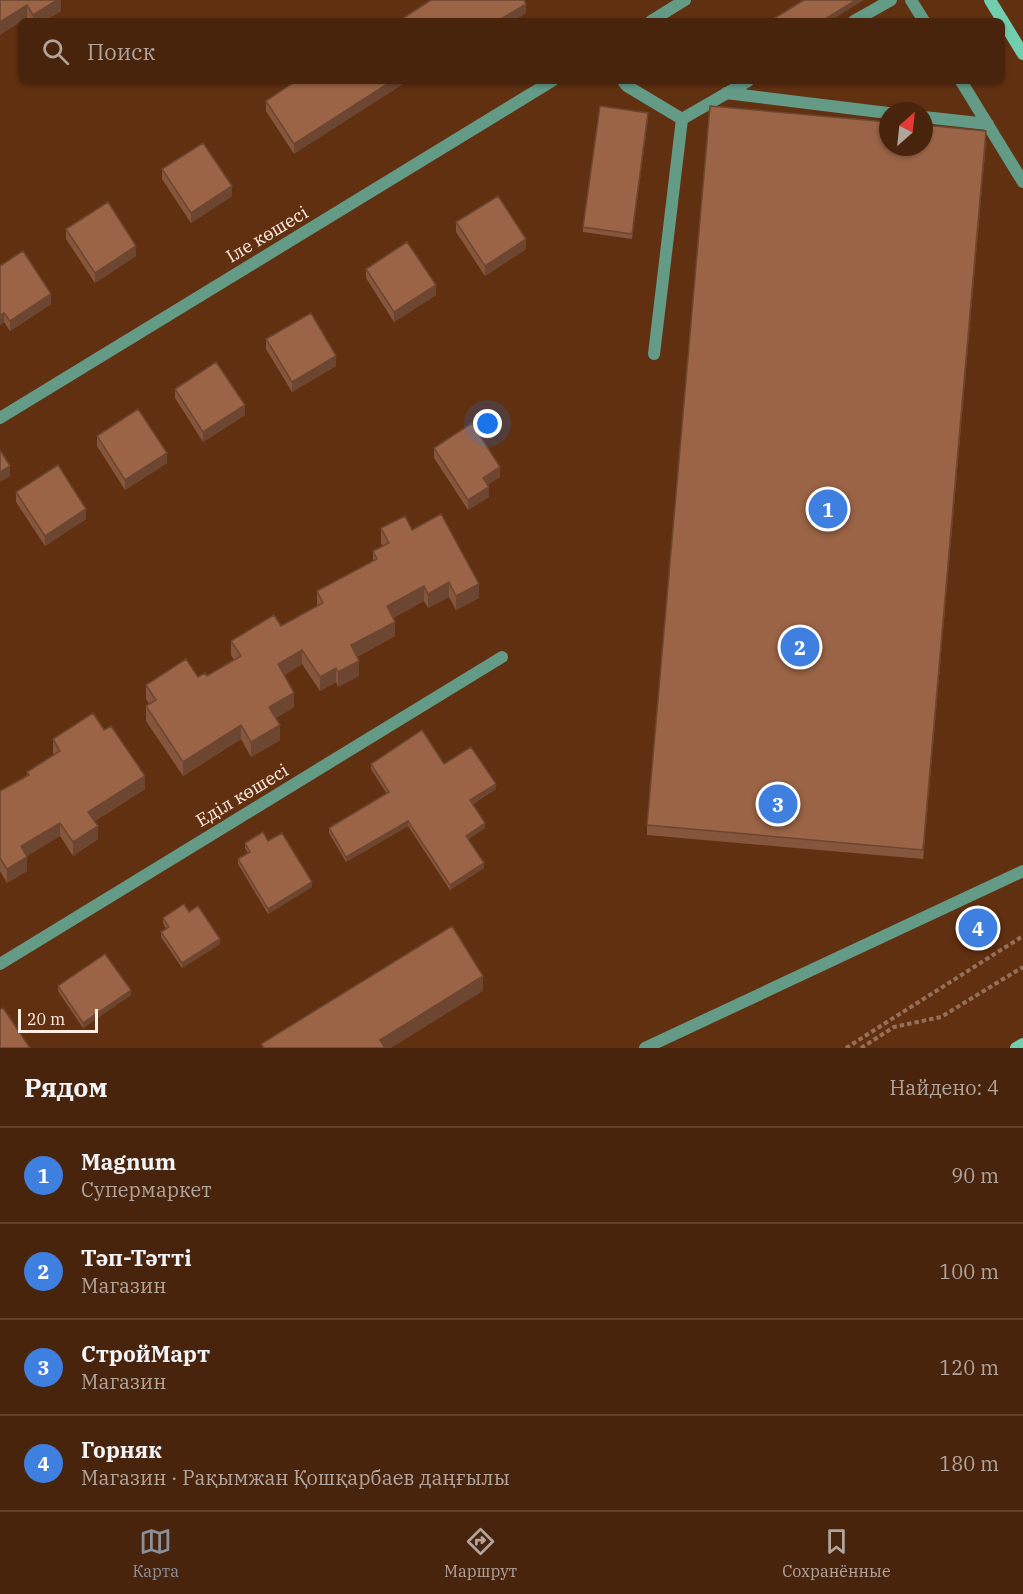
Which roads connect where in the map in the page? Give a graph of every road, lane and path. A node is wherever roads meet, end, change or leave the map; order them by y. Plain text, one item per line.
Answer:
1 (685, 0) edge
2 (891, 0) edge
3 (911, 0) edge
4 (990, 0) edge
5 (656, 18) edge
6 (859, 18) edge
7 (922, 18) edge
8 (1001, 18) edge
9 (1005, 25) edge
10 (1023, 54) edge
11 (547, 84) edge
12 (625, 84) edge
13 (742, 84) edge
14 (963, 84) edge
15 (726, 93) junction
16 (879, 111) edge
17 (682, 118) junction
18 (933, 118) edge
19 (988, 124) junction
20 (1023, 182) edge
21 (654, 354) dead end
22 (0, 418) edge
23 (502, 657) dead end
24 (1023, 871) edge
25 (1023, 936) edge
26 (0, 964) edge
27 (1023, 967) edge
28 (1023, 1044) edge
29 (645, 1048) edge
30 (846, 1048) edge
31 (861, 1048) edge
32 (1016, 1048) edge

1 - 5 street
2 - 6 street
3 - 7 street
4 - 8 main road
9 - 10 main road
11 - 22 street, Іле көшесі
12 - 17 street
13 - 15 street
14 - 19 street
15 - 16 street
15 - 17 street
17 - 21 street
18 - 19 street
19 - 20 street
23 - 26 street, Еділ көшесі
24 - 29 street
25 - 30 path
27 - 31 path
28 - 32 main road

